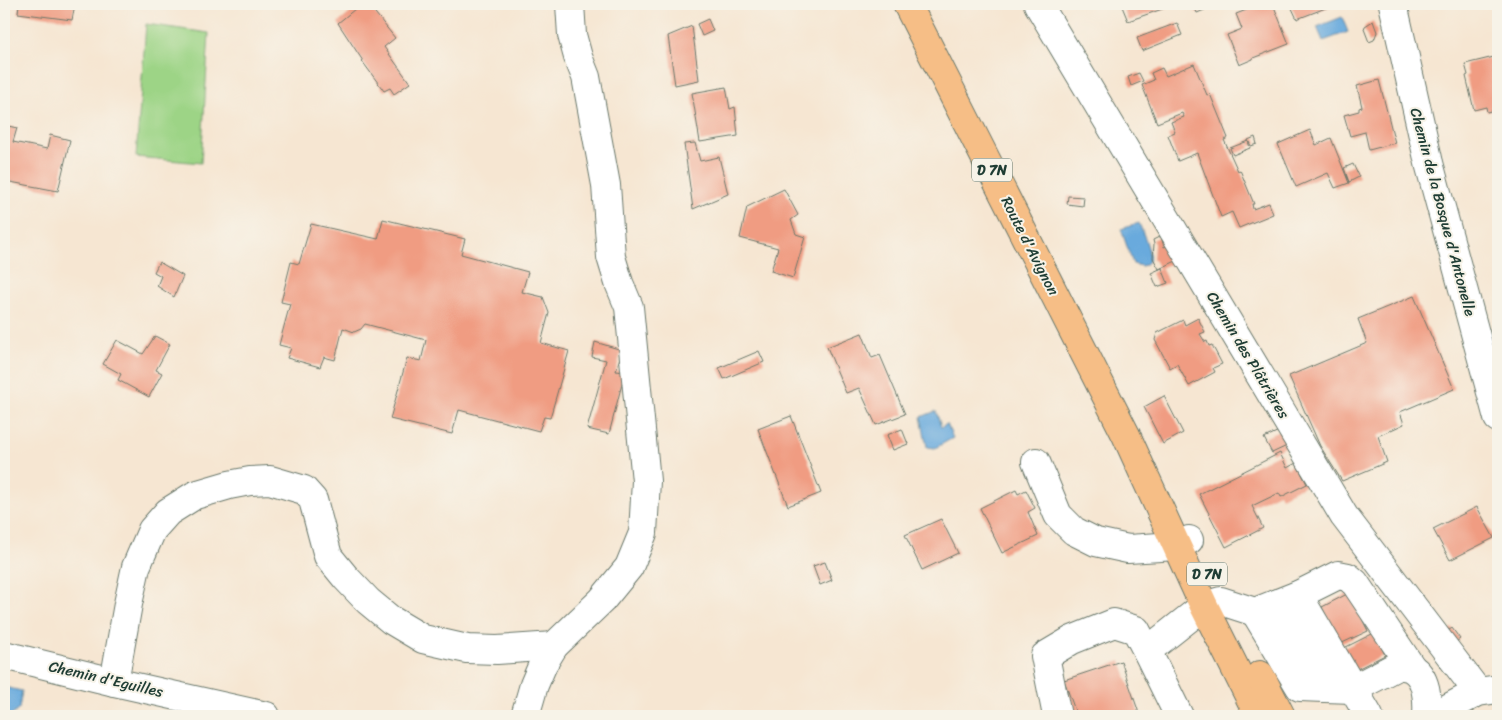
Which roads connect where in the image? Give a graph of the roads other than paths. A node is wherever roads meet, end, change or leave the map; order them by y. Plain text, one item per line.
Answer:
1 (570, 4) edge
2 (907, 4) edge
3 (1038, 4) edge
4 (1392, 4) edge
5 (1498, 418) edge
6 (1036, 462) dead end
7 (1183, 543) junction
8 (1277, 603) junction
9 (1213, 604) junction
10 (554, 646) junction
11 (1147, 651) junction
12 (4, 655) edge
13 (1412, 668) junction
14 (114, 682) junction
15 (1353, 688) junction
16 (1488, 691) edge
17 (266, 716) edge
18 (525, 716) edge
19 (1057, 716) edge
20 (1179, 716) edge
21 (1259, 716) edge
22 (1280, 716) edge
23 (1369, 716) edge
24 (1427, 716) edge
25 (1433, 716) edge

1 - 10 street
2 - 7 main road, Route d'Avignon / D 7N
3 - 16 street, Chemin des Plâtrières
4 - 5 street, Chemin de la Bosque d'Antonelle
6 - 7 street
7 - 9 main road, Route d'Avignon / D 7N
8 - 9 street
8 - 13 street
8 - 15 street
8 - 15 street
9 - 11 street
9 - 21 main road, Route d'Avignon / D 7N
9 - 22 main road, Route d'Avignon / D 7N
10 - 14 street
10 - 18 street
11 - 19 street
11 - 20 street
12 - 14 street, Chemin d'Eguilles
13 - 15 street
13 - 24 street
14 - 17 street, Chemin d'Eguilles
15 - 23 street
16 - 25 street

